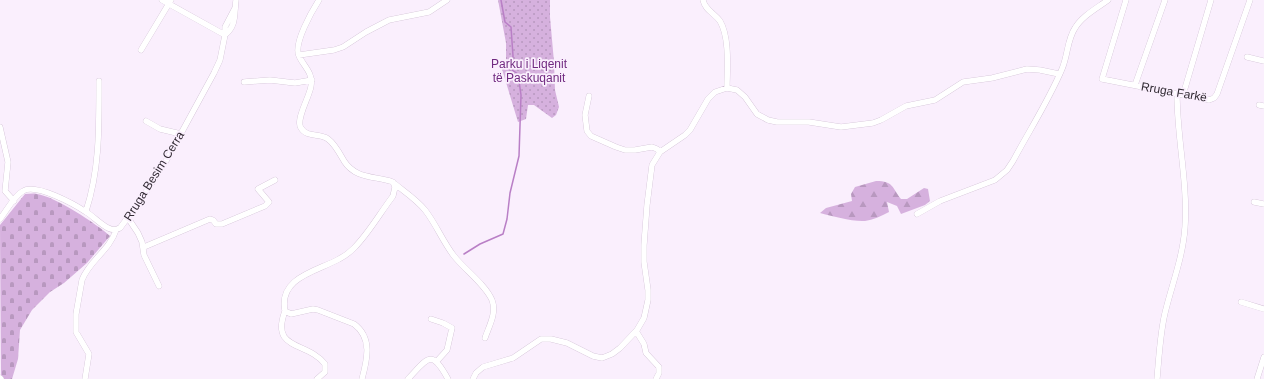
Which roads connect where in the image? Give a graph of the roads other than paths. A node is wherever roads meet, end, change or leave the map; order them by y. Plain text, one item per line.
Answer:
1 (162, 0) edge
2 (236, 0) edge
3 (319, 0) edge
4 (447, 0) edge
5 (703, 0) edge
6 (1108, 0) edge
7 (1126, 0) edge
8 (1164, 0) edge
9 (1212, 0) edge
10 (1250, 0) edge
11 (169, 2) edge
12 (225, 35) junction
13 (141, 50) dead end
14 (298, 55) junction
15 (1247, 57) dead end
16 (1264, 61) edge
17 (1060, 74) junction
18 (312, 80) junction
19 (99, 81) dead end
20 (244, 82) dead end
21 (1135, 85) junction
22 (727, 88) junction
23 (1180, 94) junction
24 (589, 96) dead end
25 (146, 121) dead end
26 (0, 127) edge
27 (181, 134) junction
28 (660, 152) junction
29 (275, 180) dead end
30 (394, 184) junction
31 (14, 201) junction
32 (1254, 202) dead end
33 (1264, 204) edge
34 (86, 212) junction
35 (917, 214) dead end
36 (128, 218) junction
37 (0, 219) edge
38 (116, 230) junction
39 (144, 247) junction
40 (159, 286) dead end
41 (1241, 302) dead end
42 (1264, 309) edge
43 (285, 311) junction
44 (431, 319) dead end
45 (636, 331) junction
46 (485, 338) dead end
47 (1264, 357) edge
48 (437, 362) junction
49 (85, 379) edge
50 (317, 379) edge
51 (362, 379) edge
52 (408, 379) edge
53 (448, 379) edge
54 (473, 379) edge
55 (656, 379) edge
56 (1157, 379) edge
57 (1257, 379) edge

1 - 11 street
2 - 12 street, Rruga Besim Cerra
3 - 14 street
4 - 14 street
5 - 22 street
6 - 17 street
7 - 21 street, Rruga Farkë
8 - 21 street
9 - 23 street
10 - 23 street, Rruga Farkë
11 - 12 street
11 - 13 street
12 - 27 street, Rruga Besim Cerra
14 - 18 street
15 - 16 street
17 - 22 street
17 - 35 street
18 - 20 street
18 - 30 street
19 - 34 street
21 - 23 street, Rruga Farkë
22 - 28 street
23 - 56 street
24 - 28 street
25 - 27 street
26 - 31 street
27 - 36 street, Rruga Besim Cerra
28 - 45 street
29 - 39 street
30 - 43 street
30 - 46 street
31 - 34 street, Rruga Besim Cerra
31 - 37 street, Rruga Besim Cerra
32 - 33 street
34 - 38 street, Rruga Besim Cerra
36 - 38 street, Rruga Besim Cerra
36 - 39 street
38 - 49 street
39 - 40 street
41 - 42 street
43 - 50 street
43 - 51 street
44 - 48 street
45 - 54 street
45 - 55 street
47 - 57 street
48 - 52 street
48 - 53 street

